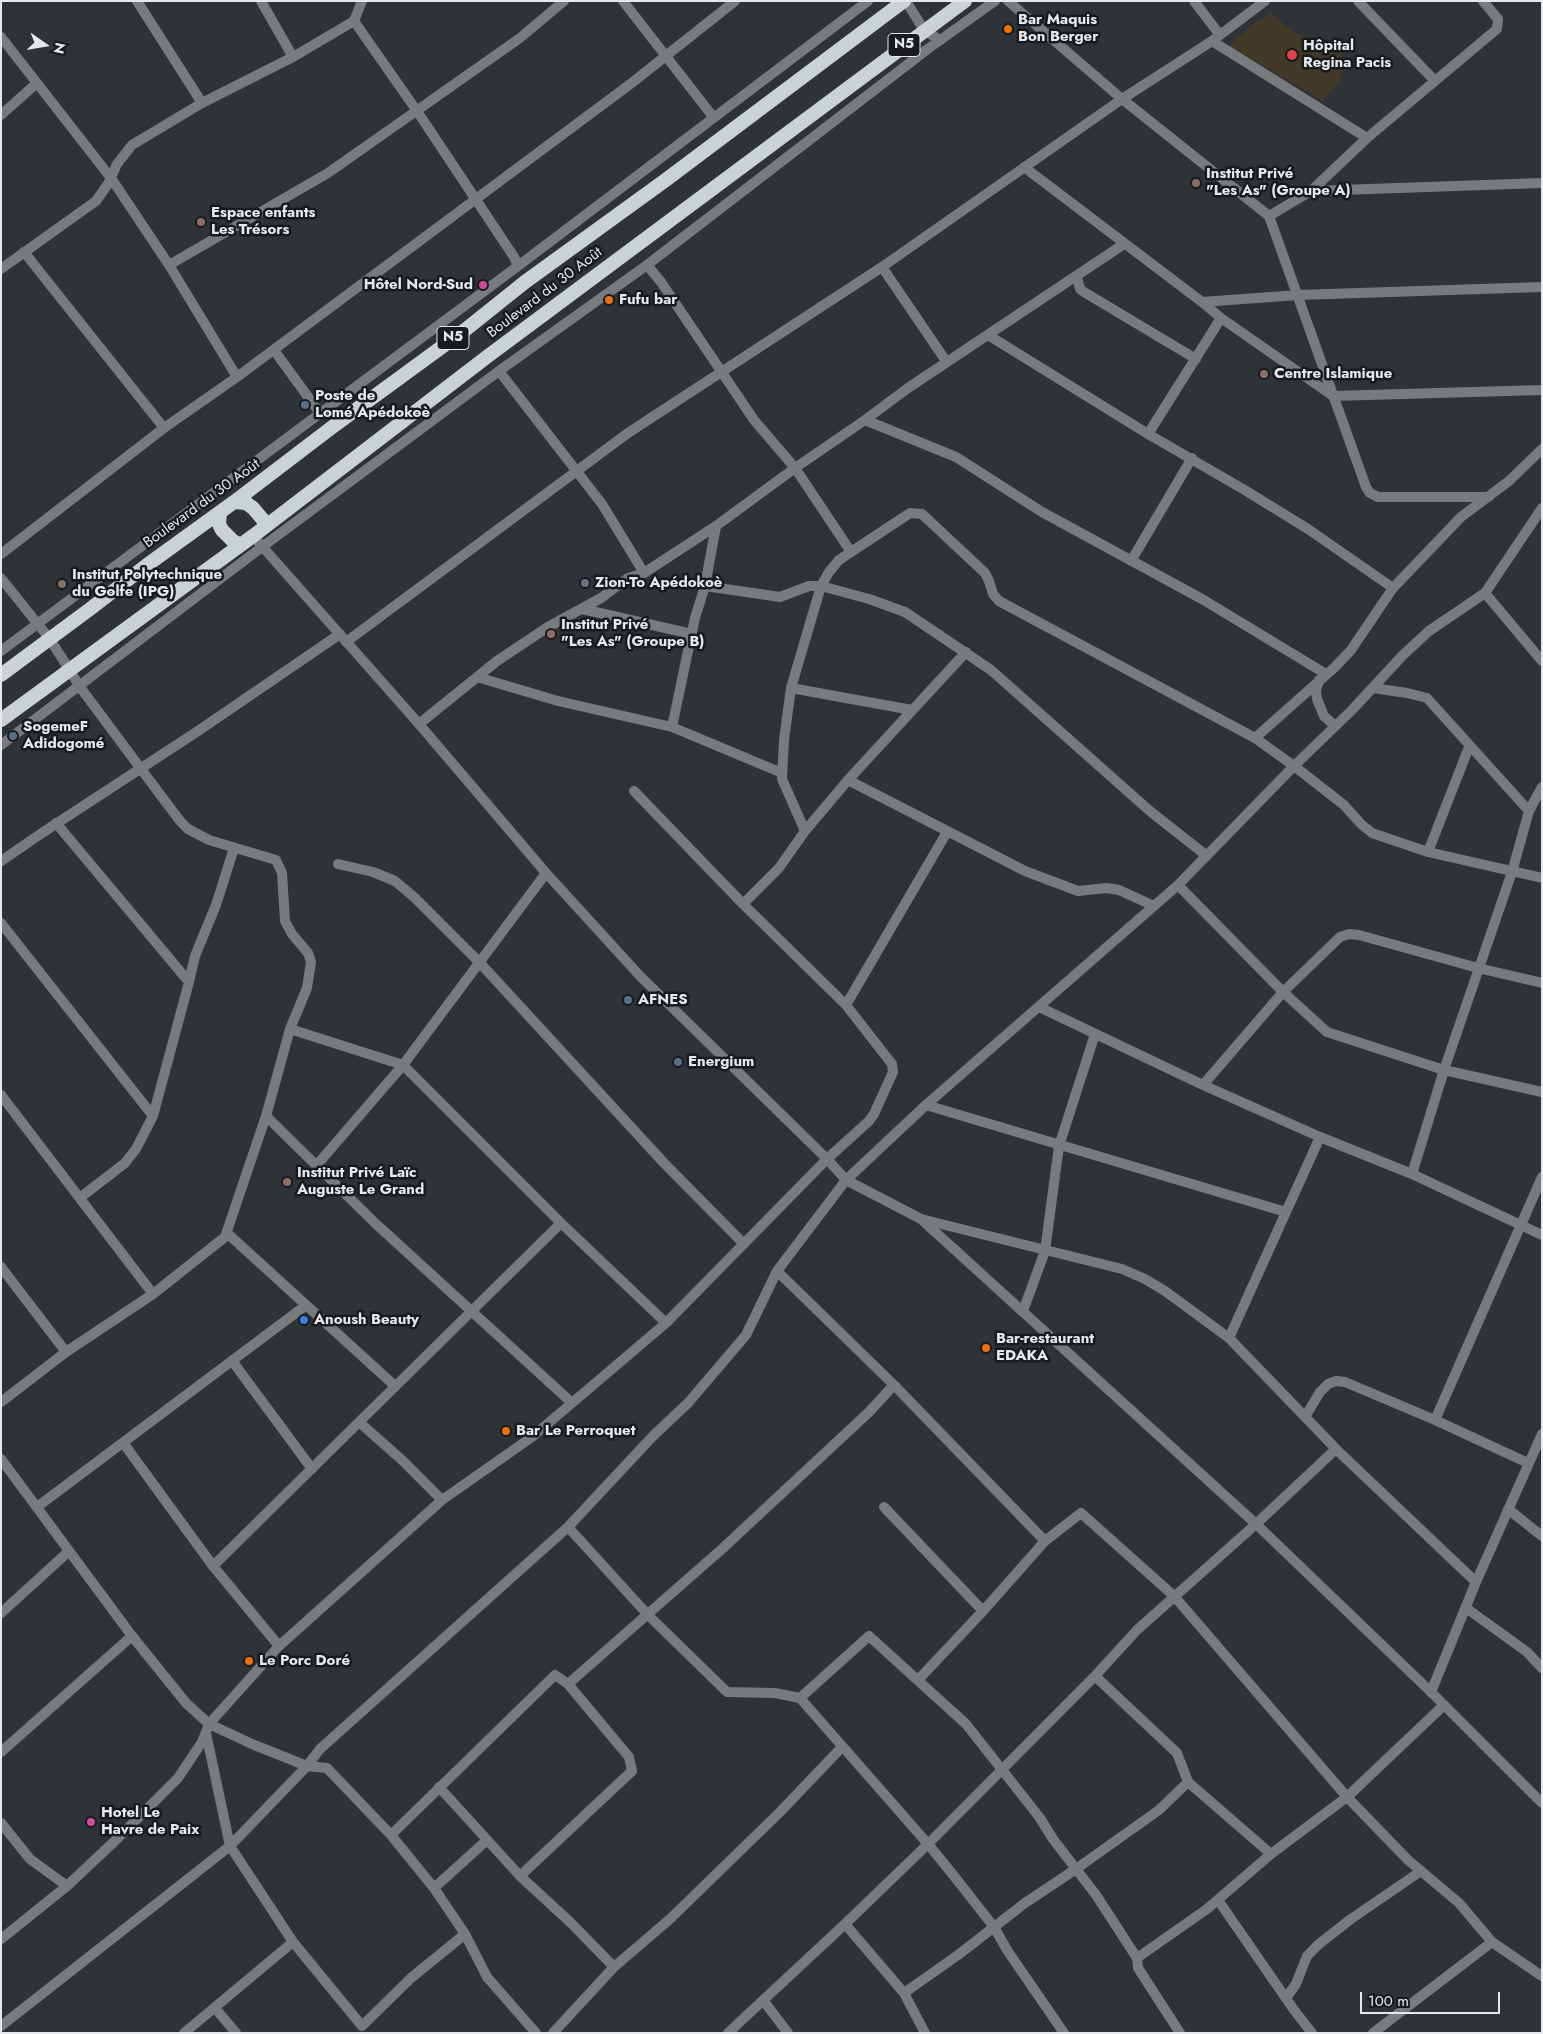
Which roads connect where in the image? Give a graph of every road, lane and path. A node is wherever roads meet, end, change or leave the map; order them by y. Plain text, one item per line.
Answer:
1 (137, 1) edge
2 (261, 1) edge
3 (362, 1) edge
4 (564, 1) edge
5 (623, 1) edge
6 (735, 1) edge
7 (868, 1) edge
8 (905, 1) edge
9 (965, 1) edge
10 (995, 1) edge
11 (1008, 1) edge
12 (1194, 1) edge
13 (1265, 1) edge
14 (1358, 1) edge
15 (1483, 1) edge
16 (354, 21) junction
17 (924, 30) junction
18 (1220, 34) junction
19 (1, 37) edge
20 (940, 40) junction
21 (1212, 41) junction
22 (667, 56) junction
23 (293, 57) junction
24 (1435, 81) junction
25 (37, 83) junction
26 (1122, 99) junction
27 (202, 103) junction
28 (417, 111) junction
29 (1, 115) edge
30 (714, 118) junction
31 (1367, 138) junction
32 (1024, 167) junction
33 (111, 178) junction
34 (1542, 183) edge
35 (1311, 191) junction
36 (476, 200) junction
37 (1269, 216) junction
38 (1124, 244) junction
39 (24, 252) junction
40 (169, 265) junction
41 (647, 265) junction
42 (518, 266) junction
43 (882, 267) junction
44 (1, 270) edge
45 (1077, 277) junction
46 (1542, 287) edge
47 (1298, 295) junction
48 (1202, 302) junction
49 (1221, 318) junction
50 (988, 335) junction
51 (274, 350) junction
52 (1196, 358) junction
53 (946, 361) junction
54 (499, 371) junction
55 (722, 372) junction
56 (237, 377) junction
57 (1542, 390) edge
58 (1333, 396) junction
59 (320, 412) junction
60 (865, 420) junction
61 (164, 428) junction
62 (1148, 434) junction
63 (1542, 450) edge
64 (1192, 458) junction
65 (795, 468) junction
66 (576, 471) junction
67 (1488, 497) junction
68 (234, 502) junction
69 (220, 512) junction
70 (1540, 513) edge
71 (716, 526) junction
72 (264, 527) junction
73 (258, 542) junction
74 (241, 544) junction
75 (851, 552) junction
76 (1, 554) edge
77 (1131, 561) junction
78 (644, 573) junction
79 (1, 578) edge
80 (705, 586) junction
81 (822, 586) junction
82 (1393, 588) junction
83 (1485, 593) junction
84 (582, 609) junction
85 (38, 623) junction
86 (692, 634) junction
87 (49, 638) junction
88 (343, 638) junction
89 (1, 651) edge
90 (966, 652) junction
91 (1542, 660) edge
92 (69, 669) junction
93 (1, 675) edge
94 (477, 677) junction
95 (1323, 677) junction
96 (80, 687) junction
97 (791, 688) junction
98 (1373, 688) junction
99 (912, 710) junction
100 (1, 720) edge
101 (419, 724) junction
102 (1335, 726) junction
103 (672, 727) junction
104 (1254, 738) junction
105 (1, 745) edge
106 (1469, 747) junction
107 (1294, 766) junction
108 (141, 769) junction
109 (782, 773) junction
110 (848, 780) junction
111 (1542, 788) edge
112 (634, 792) dead end
113 (1529, 811) junction
114 (56, 823) junction
115 (805, 832) junction
116 (947, 832) junction
117 (234, 848) junction
118 (1428, 852) junction
119 (1207, 856) junction
120 (1, 861) edge
121 (338, 864) dead end
122 (1512, 872) junction
123 (546, 873) junction
124 (1542, 878) edge
125 (1178, 885) junction
126 (743, 904) junction
127 (1154, 906) junction
128 (1, 923) edge
129 (480, 963) junction
130 (1478, 968) junction
131 (189, 982) junction
132 (1542, 983) edge
133 (1283, 992) junction
134 (846, 1006) junction
135 (1039, 1007) junction
136 (290, 1028) junction
137 (1095, 1034) junction
138 (404, 1065) junction
139 (1444, 1070) junction
140 (1203, 1085) junction
141 (1542, 1092) edge
142 (1, 1095) edge
143 (926, 1105) junction
144 (153, 1116) junction
145 (266, 1116) junction
146 (1320, 1137) junction
147 (1059, 1146) junction
148 (827, 1159) junction
149 (316, 1166) junction
150 (1412, 1174) junction
151 (1542, 1176) edge
152 (846, 1180) junction
153 (81, 1197) junction
154 (1286, 1212) junction
155 (921, 1219) junction
156 (561, 1223) junction
157 (1521, 1225) junction
158 (227, 1233) junction
159 (1542, 1235) edge
160 (744, 1244) junction
161 (1045, 1251) junction
162 (1, 1267) edge
163 (777, 1271) junction
164 (153, 1294) junction
165 (305, 1306) junction
166 (1023, 1310) junction
167 (472, 1311) junction
168 (666, 1323) junction
169 (1229, 1338) junction
170 (66, 1352) junction
171 (233, 1362) junction
172 (395, 1386) junction
173 (894, 1386) junction
174 (1, 1402) edge
175 (571, 1402) junction
176 (1305, 1418) junction
177 (1435, 1420) junction
178 (359, 1422) junction
179 (1542, 1434) edge
180 (124, 1444) junction
181 (1336, 1450) junction
182 (1, 1459) edge
183 (1528, 1463) junction
184 (312, 1469) junction
185 (442, 1500) junction
186 (884, 1507) dead end
187 (37, 1508) junction
188 (1508, 1509) junction
189 (1256, 1524) junction
190 (568, 1527) junction
191 (1542, 1536) edge
192 (1044, 1541) junction
193 (68, 1552) junction
194 (213, 1566) junction
195 (1476, 1582) junction
196 (1174, 1596) junction
197 (1466, 1608) junction
198 (983, 1611) junction
199 (1, 1613) edge
200 (648, 1615) junction
201 (132, 1636) junction
202 (279, 1646) junction
203 (1542, 1668) edge
204 (1095, 1676) junction
205 (918, 1680) junction
206 (568, 1684) junction
207 (1431, 1692) junction
208 (800, 1698) junction
209 (1444, 1705) junction
210 (207, 1728) junction
211 (842, 1747) junction
212 (1, 1752) edge
213 (307, 1766) junction
214 (1001, 1769) junction
215 (1188, 1782) junction
216 (439, 1787) junction
217 (1347, 1797) junction
218 (1542, 1803) edge
219 (1, 1823) edge
220 (391, 1835) junction
221 (486, 1841) junction
222 (928, 1844) junction
223 (230, 1846) junction
224 (1272, 1854) junction
225 (1076, 1869) junction
226 (1421, 1871) junction
227 (520, 1876) junction
228 (67, 1886) junction
229 (434, 1888) junction
230 (1218, 1900) junction
231 (845, 1924) junction
232 (994, 1927) junction
233 (464, 1934) junction
234 (1, 1939) edge
235 (293, 1942) junction
236 (1492, 1942) junction
237 (1137, 1958) junction
238 (614, 1968) junction
239 (1542, 1976) edge
240 (904, 1993) junction
241 (1286, 1998) junction
242 (764, 2000) junction
243 (215, 2008) junction
244 (1, 2026) edge
245 (365, 2029) edge
246 (184, 2033) edge
247 (236, 2033) edge
248 (536, 2033) edge
249 (553, 2033) edge
250 (728, 2033) edge
251 (788, 2033) edge
252 (926, 2033) edge
253 (1064, 2033) edge
254 (1180, 2033) edge
255 (1312, 2033) edge
256 (1373, 2033) edge

1 - 27 street
2 - 23 street
3 - 16 street
4 - 28 street
5 - 22 street
6 - 22 street
7 - 30 street
8 - 17 street
8 - 68 highway, Boulevard du 30 Août / N5
9 - 17 highway, Boulevard du 30 Août / N5
10 - 20 street
11 - 26 street
12 - 18 street
13 - 18 street
14 - 24 street
15 - 24 street
16 - 23 street
16 - 28 street
17 - 20 street
17 - 72 highway, Boulevard du 30 Août / N5
18 - 21 street
19 - 25 street
20 - 41 street
21 - 26 street
21 - 31 street
22 - 30 street
22 - 36 street
23 - 27 street
24 - 31 street
25 - 29 street
25 - 33 street
26 - 32 street
26 - 37 street
27 - 33 street
28 - 36 street
28 - 40 street
30 - 42 street
31 - 35 street
32 - 38 street
32 - 43 street
33 - 39 street
33 - 40 street
34 - 35 street
35 - 37 street
36 - 42 street
36 - 51 street
37 - 47 street
38 - 45 street
38 - 48 street
39 - 44 street
39 - 61 street
40 - 56 street
41 - 54 street
41 - 55 street
42 - 59 street
43 - 53 street
43 - 55 street
45 - 50 street
45 - 52 street
46 - 47 street
47 - 48 street
47 - 58 street
48 - 49 street
49 - 52 street
49 - 58 street
50 - 53 street
50 - 62 street
51 - 56 street
51 - 59 street
52 - 62 street
53 - 60 street
54 - 66 street
54 - 73 street
55 - 65 street
55 - 66 street
56 - 61 street
57 - 58 street
58 - 67 street
59 - 85 street
60 - 65 street
60 - 77 street
61 - 76 street
62 - 64 street
63 - 67 street
64 - 77 street
64 - 82 street
65 - 71 street
65 - 75 street
66 - 78 street
66 - 88 street
67 - 82 street
68 - 69 highway, Boulevard du 30 Août / N5
68 - 72 highway
69 - 74 highway
69 - 87 highway, Boulevard du 30 Août / N5
70 - 83 street
71 - 78 street
71 - 80 street
72 - 73 highway, Boulevard du 30 Août / N5
73 - 74 highway, Boulevard du 30 Août / N5
73 - 88 street
73 - 96 street
74 - 92 highway, Boulevard du 30 Août / N5
75 - 81 street
75 - 104 street
77 - 95 street
78 - 84 street
79 - 85 street
80 - 81 street
80 - 86 street
81 - 90 street
81 - 97 street
82 - 95 street
83 - 91 street
83 - 98 street
84 - 86 street
84 - 94 street
85 - 87 street
85 - 89 street
86 - 103 street
87 - 92 street
87 - 93 highway, Boulevard du 30 Août / N5
88 - 101 street
88 - 108 street
90 - 99 street
90 - 119 street
92 - 96 street
92 - 100 highway, Boulevard du 30 Août / N5
94 - 101 street
94 - 103 street
95 - 102 street
95 - 104 street
96 - 105 street
96 - 108 street
97 - 99 street
97 - 109 street
98 - 102 street
98 - 106 street
99 - 110 street
101 - 123 street
102 - 107 street
103 - 109 street
104 - 107 street
106 - 113 street
106 - 118 street
107 - 118 street
107 - 119 street
108 - 114 street
108 - 117 street
109 - 115 street
110 - 115 street
110 - 116 street
111 - 113 street
112 - 126 street
113 - 122 street
114 - 120 street
114 - 131 street
115 - 126 street
116 - 127 street
116 - 134 street
117 - 131 street
117 - 136 street
118 - 122 street
119 - 125 street
121 - 129 street
122 - 124 street
122 - 130 street
123 - 129 street
123 - 148 street
125 - 127 street
125 - 133 street
126 - 134 street
127 - 135 street
128 - 144 street
129 - 138 street
129 - 160 street
130 - 132 street
130 - 133 street
130 - 139 street
131 - 144 street
133 - 139 street
133 - 140 street
134 - 148 street
135 - 137 street
135 - 143 street
136 - 138 street
136 - 145 street
137 - 140 street
137 - 147 street
138 - 149 street
138 - 156 street
139 - 141 street
139 - 150 street
140 - 146 street
142 - 153 street
143 - 147 street
143 - 152 street
144 - 153 street
145 - 149 street
145 - 158 street
146 - 150 street
146 - 154 street
147 - 154 street
147 - 161 street
148 - 152 street
148 - 160 street
149 - 167 street
150 - 157 street
151 - 157 street
152 - 155 street
152 - 163 street
153 - 164 street
154 - 169 street
155 - 161 street
155 - 166 street
156 - 167 street
156 - 168 street
157 - 159 street
157 - 177 street
158 - 164 street
158 - 165 street
160 - 168 street
161 - 166 street
161 - 169 street
162 - 170 street
163 - 173 street
163 - 190 street
164 - 170 street
165 - 171 street
165 - 172 street
166 - 189 street
167 - 172 street
167 - 175 street
168 - 175 street
169 - 176 street
170 - 174 street
171 - 180 street
171 - 184 street
172 - 178 street
173 - 192 street
173 - 200 street
175 - 185 street
176 - 177 street
176 - 181 street
177 - 183 street
178 - 184 street
178 - 185 street
179 - 183 street
180 - 187 street
180 - 194 street
181 - 189 street
181 - 195 street
182 - 187 street
183 - 188 street
184 - 194 street
185 - 202 street
186 - 198 street
187 - 193 street
188 - 191 street
188 - 195 street
189 - 196 street
189 - 207 street
190 - 200 street
190 - 213 street
192 - 196 street
192 - 198 street
193 - 199 street
193 - 201 street
194 - 202 street
195 - 197 street
196 - 204 street
196 - 217 street
197 - 203 street
197 - 207 street
198 - 205 street
200 - 206 street
200 - 208 street
201 - 210 street
201 - 212 street
202 - 210 street
204 - 214 street
204 - 215 street
205 - 208 street
205 - 214 street
206 - 216 street
206 - 227 street
207 - 209 street
208 - 211 street
209 - 217 street
209 - 218 street
210 - 213 street
210 - 223 street
210 - 228 street
211 - 222 street
211 - 238 street
213 - 220 street
213 - 223 street
214 - 222 street
214 - 225 street
215 - 224 street
215 - 225 street
216 - 220 street
216 - 221 street
217 - 224 street
217 - 226 street
219 - 228 street
220 - 229 street
221 - 227 street
221 - 229 street
222 - 231 street
222 - 232 street
223 - 235 street
223 - 244 street
224 - 230 street
225 - 232 street
225 - 237 street
226 - 236 street
226 - 241 street
227 - 238 street
228 - 234 street
229 - 233 street
230 - 237 street
230 - 241 street
231 - 240 street
231 - 242 street
232 - 240 street
232 - 253 street
233 - 245 street
233 - 248 street
235 - 243 street
235 - 245 street
236 - 239 street
236 - 256 street
237 - 254 street
238 - 249 street
240 - 252 street
241 - 255 street
242 - 250 street
242 - 251 street
243 - 246 street
243 - 247 street

